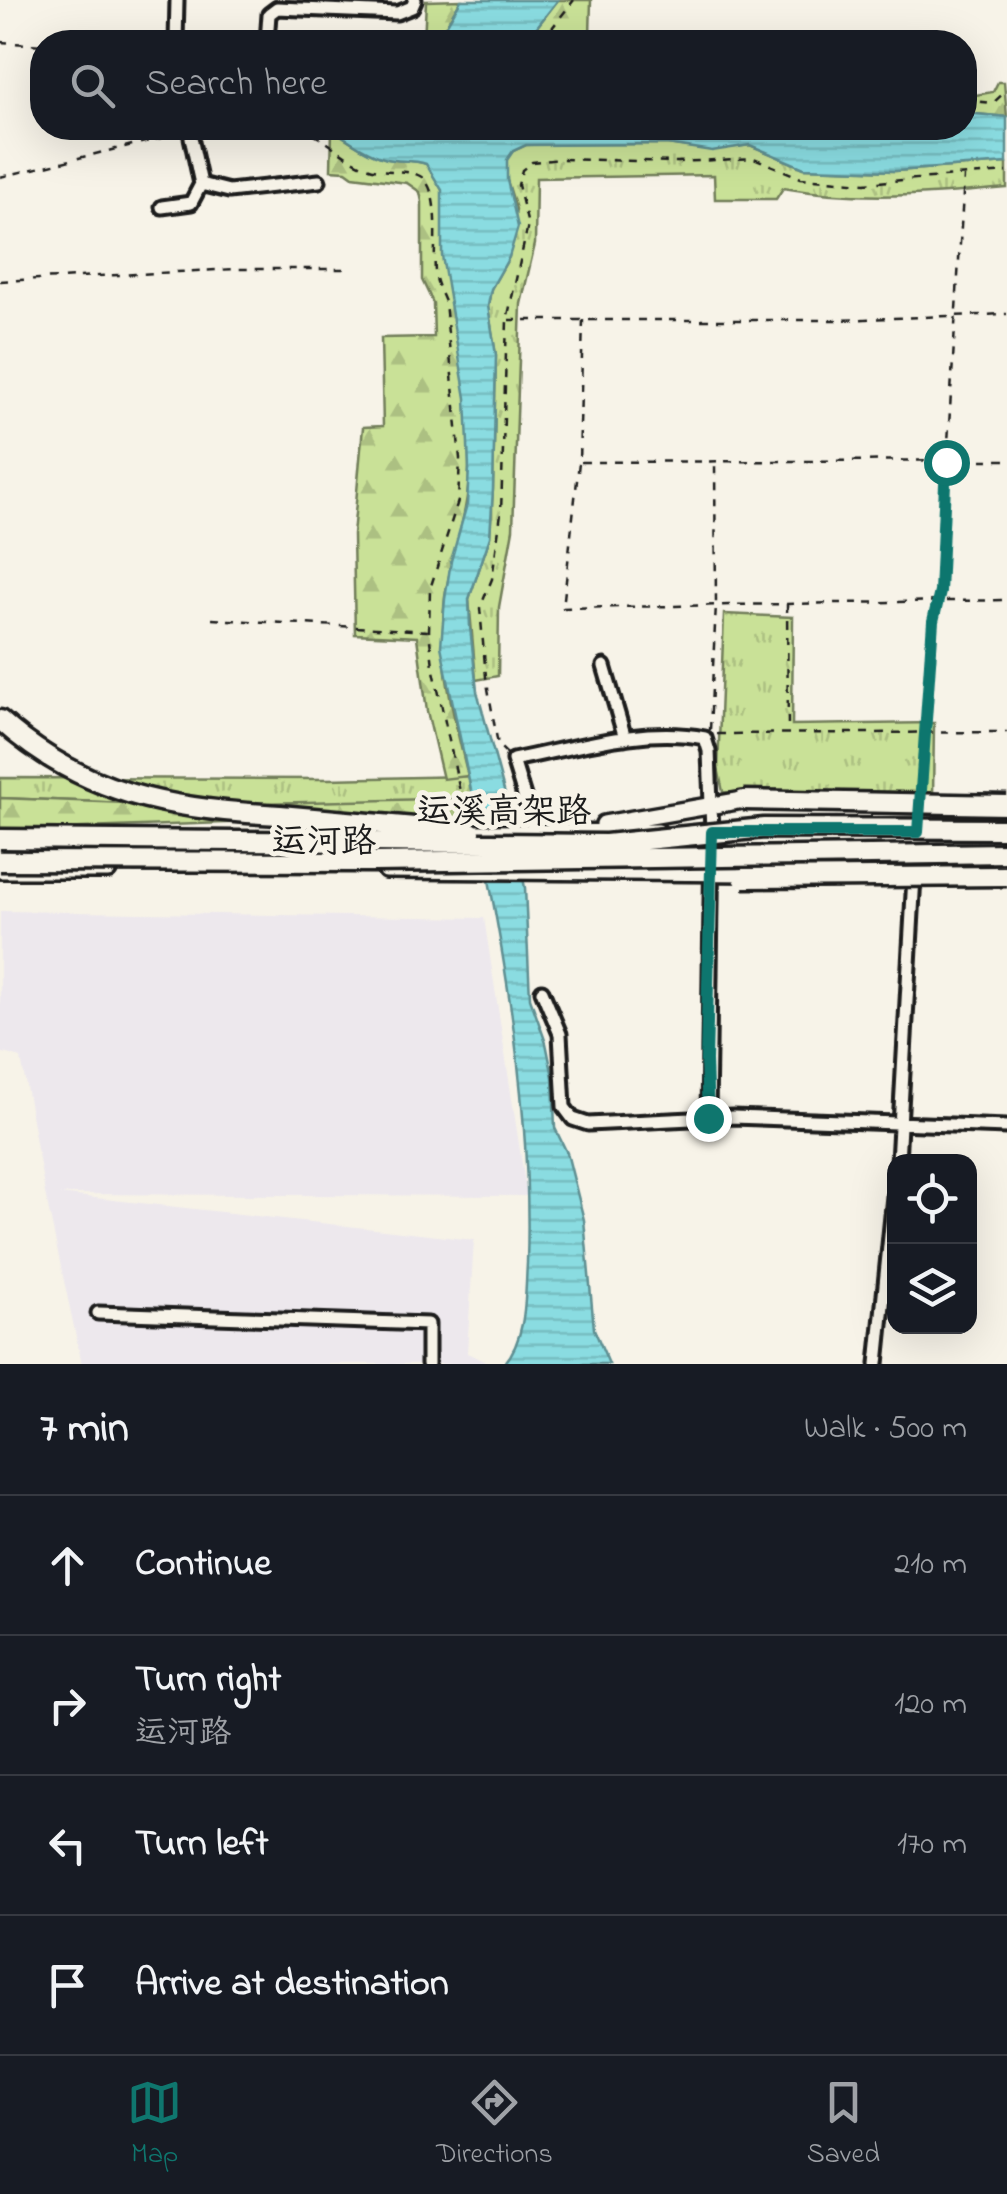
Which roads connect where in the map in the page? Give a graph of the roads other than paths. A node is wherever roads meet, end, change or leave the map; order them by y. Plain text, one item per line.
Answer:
1 (177, 0) edge
2 (415, 0) edge
3 (176, 30) edge
4 (267, 30) edge
5 (191, 140) edge
6 (319, 181) dead end
7 (201, 184) junction
8 (162, 206) dead end
9 (604, 666) dead end
10 (0, 720) edge
11 (625, 738) junction
12 (743, 800) joint
13 (1007, 805) edge
14 (711, 806) junction
15 (1007, 830) edge
16 (530, 832) junction
17 (562, 832) junction
18 (712, 832) junction
19 (0, 836) edge
20 (606, 844) junction
21 (1007, 853) edge
22 (0, 861) edge
23 (0, 870) edge
24 (712, 875) junction
25 (914, 876) junction
26 (1007, 876) edge
27 (743, 878) joint
28 (542, 991) dead end
29 (708, 1118) junction
30 (902, 1123) junction
31 (1007, 1127) edge
32 (899, 1154) edge
33 (889, 1244) edge
34 (98, 1313) dead end
35 (428, 1364) edge
36 (877, 1364) edge

1 - 3 street
2 - 4 street
5 - 7 street
6 - 7 street
7 - 8 street
9 - 11 street
10 - 20 highway, bridge
11 - 14 street
11 - 16 street
12 - 13 highway, bridge
12 - 14 main road
14 - 17 main road
14 - 18 street
15 - 18 main road, 运河路
15 - 20 highway, 运溪高架路, bridge
16 - 17 main road, 运河路
16 - 19 main road, 运河路
17 - 18 main road, 运河路
18 - 24 street
19 - 20 highway, 运溪高架路, bridge
21 - 22 highway, 运溪高架路, bridge
23 - 24 main road, 运河路
24 - 25 main road, 运河路
24 - 27 main road
24 - 29 street
25 - 26 main road, 运河路
25 - 30 street
26 - 27 highway, bridge
28 - 29 street
29 - 30 street
30 - 31 street
30 - 32 street
33 - 36 street
34 - 35 street

